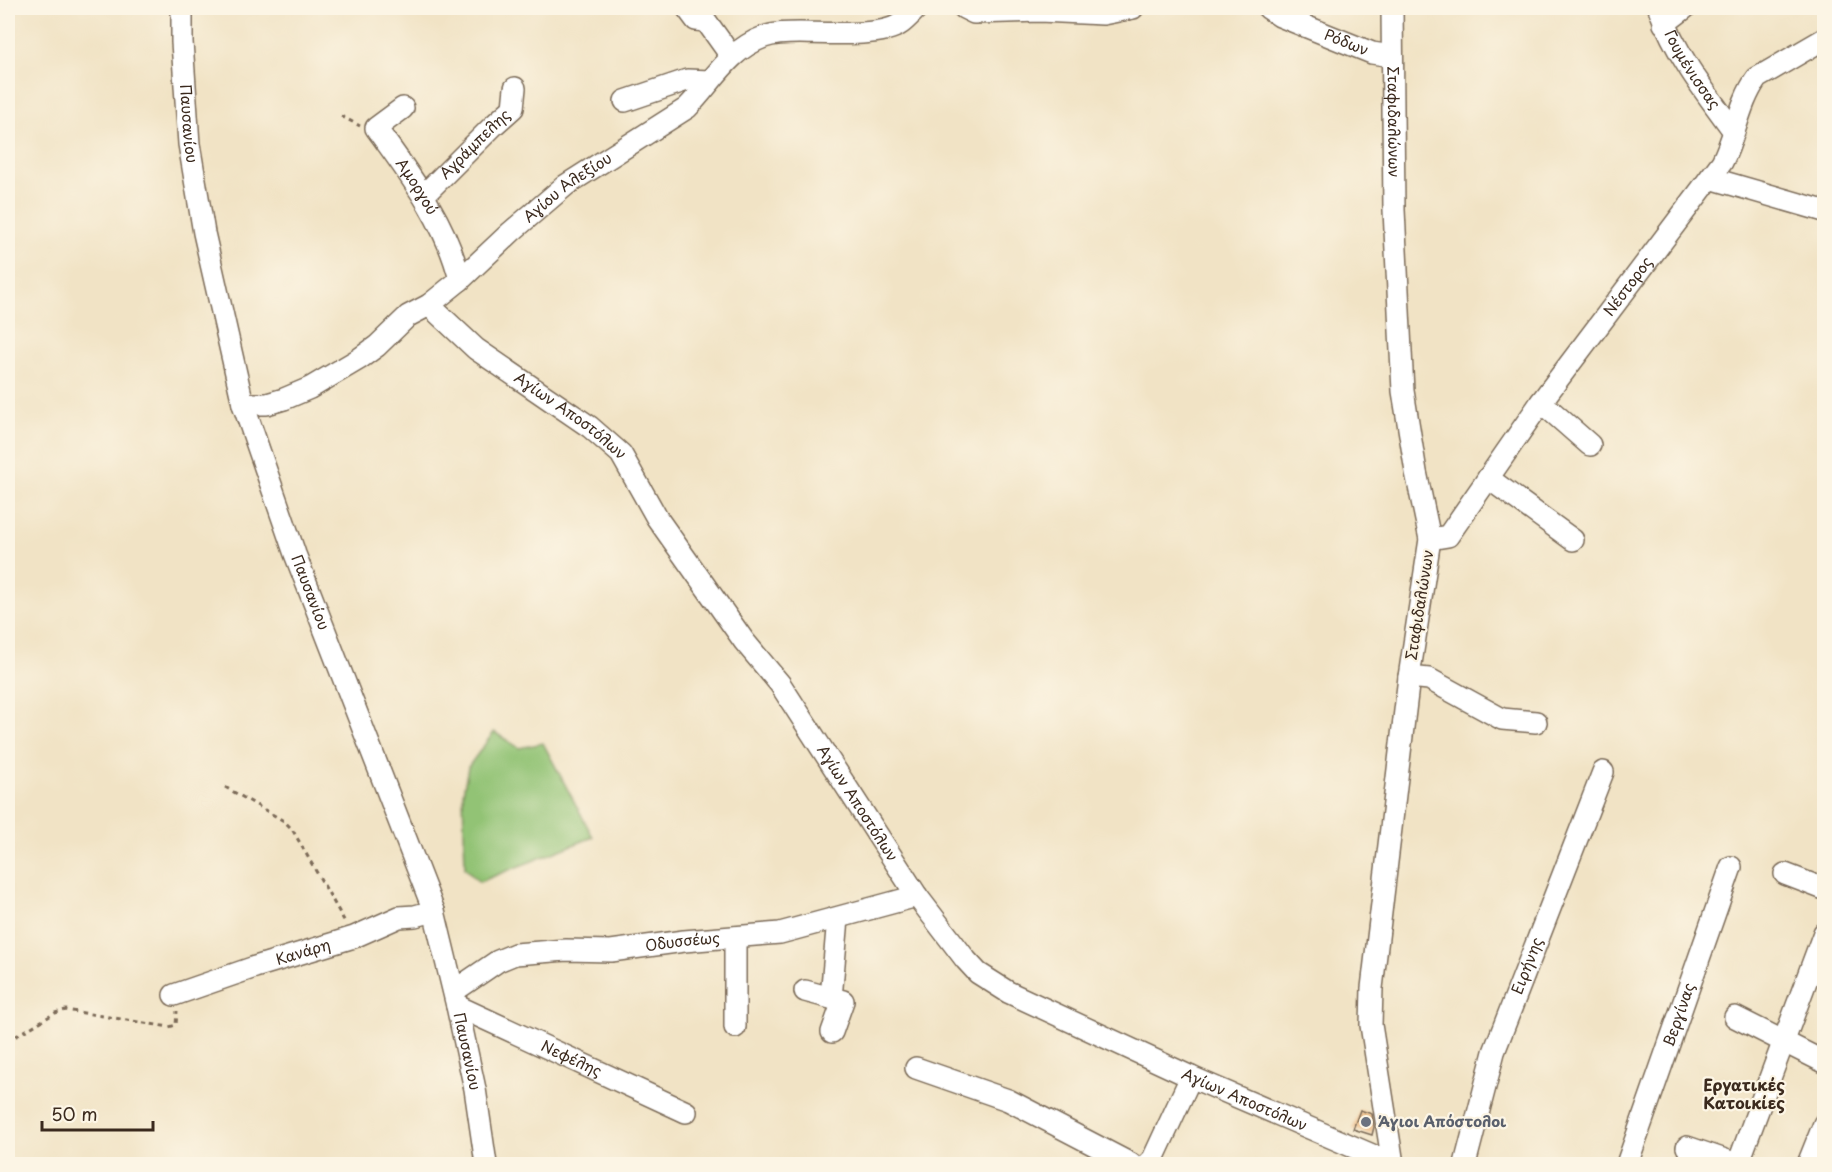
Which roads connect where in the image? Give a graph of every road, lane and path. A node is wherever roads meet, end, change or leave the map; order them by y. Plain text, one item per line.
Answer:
1 (182, 8) edge
2 (687, 8) edge
3 (917, 8) edge
4 (964, 8) edge
5 (1133, 8) edge
6 (1268, 8) edge
7 (1392, 8) edge
8 (1685, 8) edge
9 (1662, 16) edge
10 (1824, 39) edge
11 (731, 56) junction
12 (1392, 56) junction
13 (710, 81) junction
14 (514, 88) dead end
15 (625, 101) dead end
16 (403, 108) dead end
17 (1733, 130) junction
18 (1710, 178) junction
19 (424, 195) junction
20 (1824, 212) edge
21 (460, 280) junction
22 (429, 305) junction
23 (1541, 402) junction
24 (243, 404) junction
25 (1590, 445) dead end
26 (1488, 478) junction
27 (1430, 538) junction
28 (1573, 540) dead end
29 (1408, 677) junction
30 (1536, 722) dead end
31 (1603, 772) dead end
32 (225, 787) dead end
33 (1731, 867) dead end
34 (1785, 874) dead end
35 (1824, 889) edge
36 (917, 896) junction
37 (434, 911) junction
38 (838, 918) junction
39 (1824, 933) edge
40 (354, 937) junction
41 (735, 937) junction
42 (805, 991) dead end
43 (174, 995) joint
44 (831, 998) junction
45 (455, 999) junction
46 (1735, 1017) dead end
47 (735, 1027) dead end
48 (831, 1032) dead end
49 (8, 1041) edge
50 (1784, 1042) junction
51 (1824, 1062) edge
52 (916, 1068) dead end
53 (1191, 1077) junction
54 (686, 1112) dead end
55 (1824, 1124) edge
56 (1687, 1147) dead end
57 (1708, 1160) edge
58 (486, 1164) edge
59 (1131, 1164) edge
60 (1148, 1164) edge
61 (1393, 1164) edge
62 (1465, 1164) edge
63 (1628, 1164) edge
64 (1738, 1164) edge
65 (1808, 1164) edge

1 - 24 street, Παυσανίου
2 - 11 street
3 - 11 street, Αγίου Αλεξίου
4 - 5 street
6 - 12 street, Ρόδων
7 - 12 street, Σταφιδαλώνων
8 - 9 street
9 - 17 street, Γουμένισσας
10 - 17 street, Νέστορος
11 - 13 street, Αγίου Αλεξίου
12 - 27 street, Σταφιδαλώνων
13 - 15 street
13 - 21 street, Αγίου Αλεξίου
14 - 19 street, Αγράμπελης
16 - 19 street, Αμοργού
17 - 18 street, Νέστορος
18 - 20 street
18 - 23 street, Νέστορος
19 - 21 street, Αμοργού
21 - 22 street, Αγίου Αλεξίου
22 - 24 street, Αγίου Αλεξίου
22 - 36 street, Αγίων Αποστόλων
23 - 25 street
23 - 26 street, Νέστορος
24 - 37 street, Παυσανίου
26 - 27 street, Νέστορος
26 - 28 street
27 - 29 street, Σταφιδαλώνων
29 - 30 street
29 - 61 street, Σταφιδαλώνων
31 - 62 street, Ειρήνης
32 - 40 path
33 - 63 street, Βεργίνας
34 - 35 street
36 - 38 street, Οδυσσέως
36 - 53 street, Αγίων Αποστόλων
37 - 40 street, Κανάρη
37 - 45 street, Παυσανίου
38 - 41 street, Οδυσσέως
38 - 44 street
39 - 50 street
40 - 43 street, Κανάρη
41 - 45 street, Οδυσσέως
41 - 47 street
42 - 44 street
43 - 49 path
44 - 48 street
45 - 54 street, Νεφέλης
45 - 58 street, Παυσανίου
46 - 50 street
50 - 51 street
50 - 64 street
52 - 59 street
53 - 60 street
53 - 61 street, Αγίων Αποστόλων
55 - 65 street
56 - 57 street
57 - 64 street

